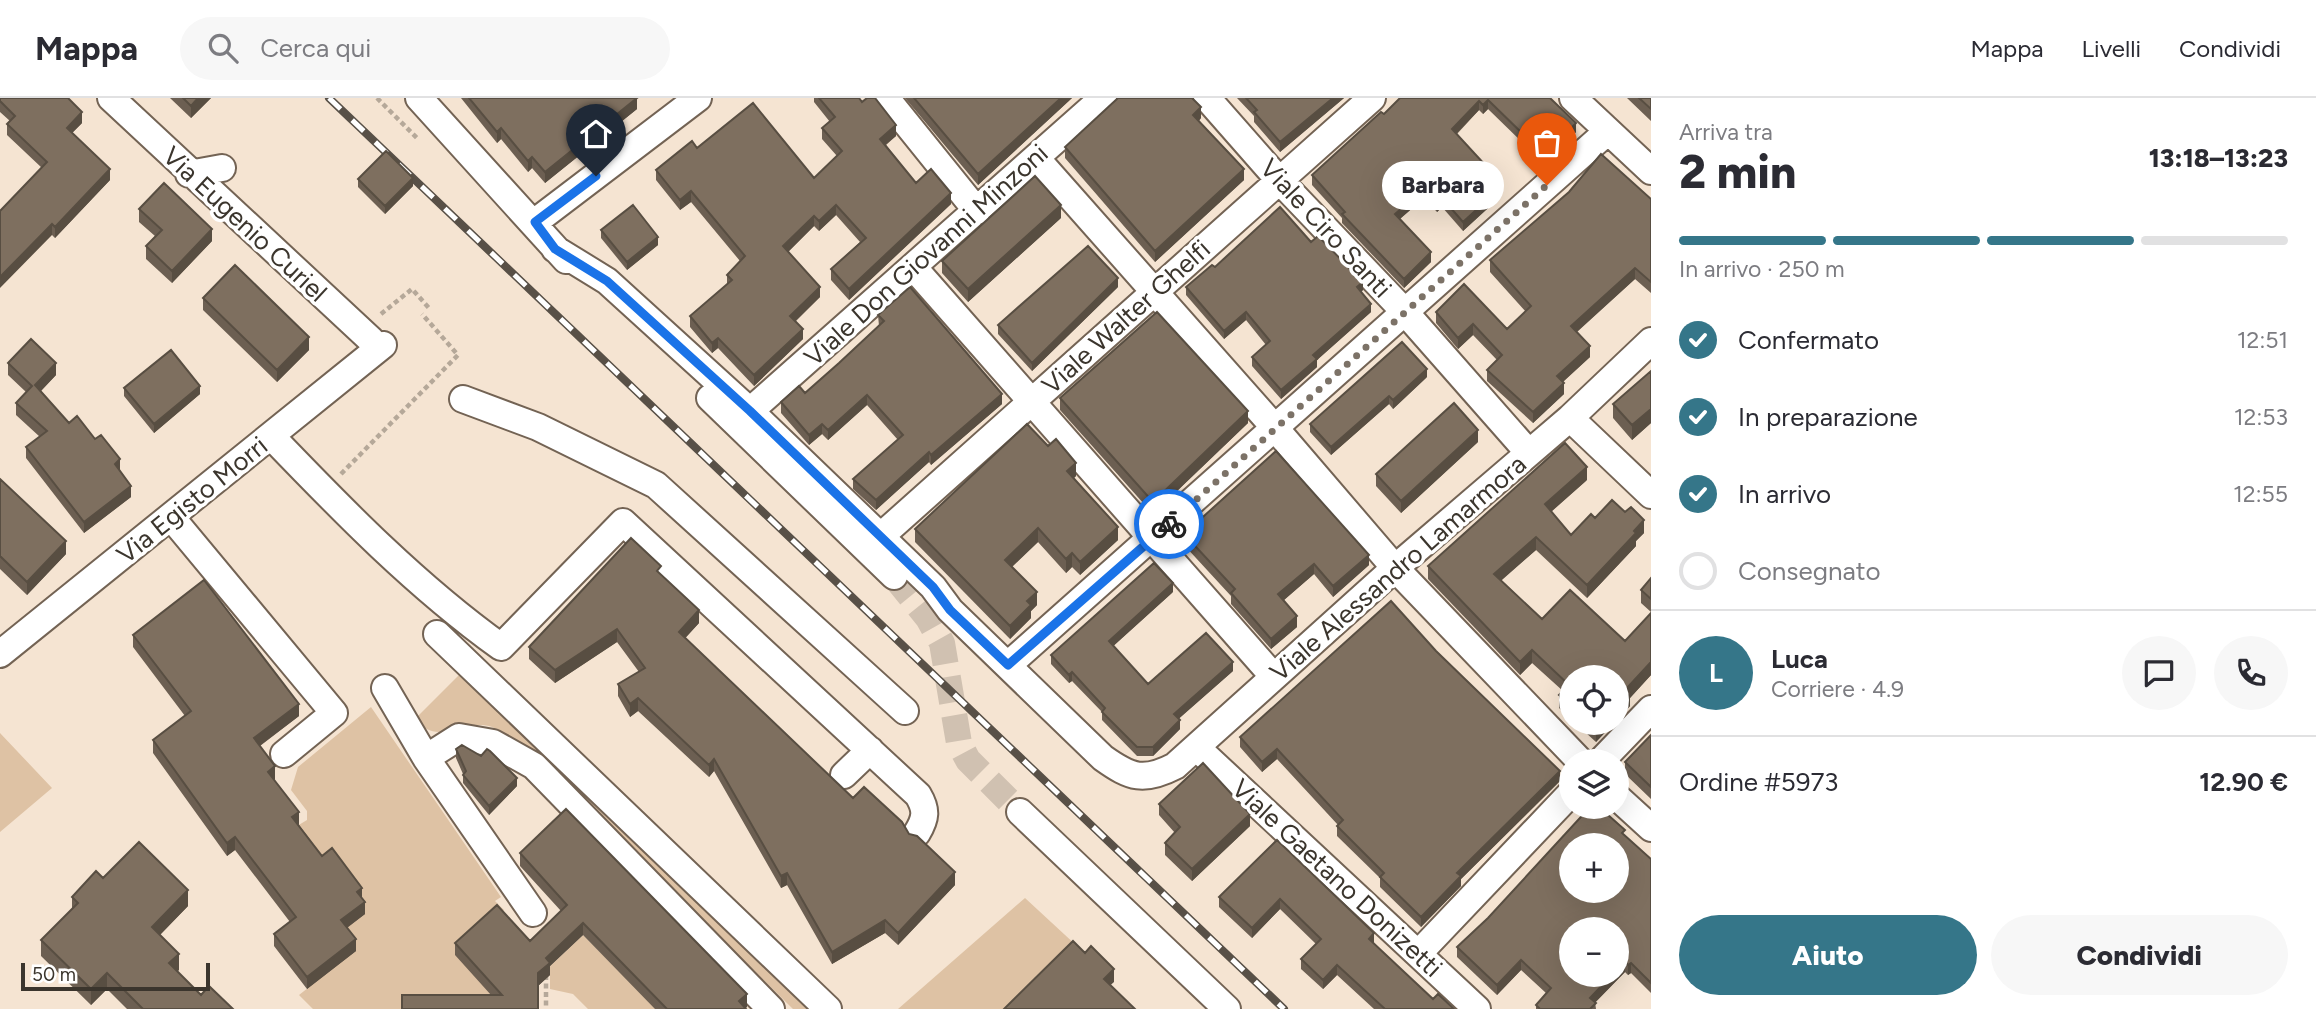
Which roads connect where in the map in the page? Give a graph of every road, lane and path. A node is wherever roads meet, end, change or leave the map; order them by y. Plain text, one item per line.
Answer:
1 (111, 98) edge
2 (419, 98) edge
3 (698, 98) edge
4 (886, 98) edge
5 (1103, 98) edge
6 (1207, 98) edge
7 (1372, 98) edge
8 (1573, 98) edge
9 (1608, 131) junction
10 (1036, 158) junction
11 (222, 168) dead end
12 (1651, 171) edge
13 (190, 174) junction
14 (1279, 180) junction
15 (977, 211) junction
16 (535, 222) junction
17 (555, 249) junction
18 (914, 268) junction
19 (1156, 291) junction
20 (429, 308) dead end
21 (1404, 311) junction
22 (422, 314) dead end
23 (375, 319) dead end
24 (1651, 341) edge
25 (379, 348) joint
26 (463, 399) dead end
27 (1031, 402) junction
28 (750, 411) junction
29 (1570, 418) junction
30 (1275, 428) junction
31 (271, 436) junction
32 (1529, 453) junction
33 (333, 464) dead end
34 (1651, 495) edge
35 (171, 517) junction
36 (881, 536) junction
37 (1151, 540) junction
38 (1395, 568) junction
39 (894, 576) tunnel mouth
40 (437, 634) dead end
41 (6, 639) edge
42 (1008, 665) junction
43 (1274, 677) junction
44 (385, 688) dead end
45 (1651, 709) edge
46 (905, 711) dead end
47 (1196, 747) junction
48 (1568, 749) edge
49 (1613, 749) edge
50 (870, 750) junction
51 (284, 754) dead end
52 (426, 758) junction
53 (844, 775) dead end
54 (1559, 806) edge
55 (1629, 807) edge
56 (1020, 812) tunnel mouth
57 (1651, 828) edge
58 (917, 833) edge
59 (533, 913) dead end
60 (1418, 954) junction
61 (546, 968) edge
62 (547, 1009) edge
63 (771, 1009) edge
64 (828, 1009) edge
65 (1227, 1009) edge
66 (1477, 1009) edge

1 - 13 street, Via Eugenio Curiel
2 - 16 street
3 - 16 street
4 - 15 street
5 - 10 street, Viale Don Giovanni Minzoni
6 - 14 street, Viale Ciro Santi
7 - 14 street, Viale Walter Ghelfi
8 - 9 street
9 - 12 street
9 - 21 street
10 - 15 street, Viale Don Giovanni Minzoni
10 - 19 street
11 - 13 street
13 - 25 street, Via Eugenio Curiel
14 - 19 street, Viale Walter Ghelfi
14 - 21 street, Viale Ciro Santi
15 - 18 street, Viale Don Giovanni Minzoni
16 - 17 street
17 - 28 street
17 - 39 street
18 - 27 street
18 - 28 street, Viale Don Giovanni Minzoni
19 - 27 street, Viale Walter Ghelfi
19 - 30 street
20 - 23 path
21 - 30 street
21 - 32 street, Viale Ciro Santi
22 - 33 path
24 - 29 street, Viale Alessandro Lamarmora
25 - 31 street, Via Egisto Morri
26 - 46 street
27 - 36 street, Viale Walter Ghelfi
27 - 37 street
28 - 36 street
29 - 32 street, Viale Alessandro Lamarmora
29 - 34 street
30 - 37 street
30 - 38 street
31 - 35 street, Via Egisto Morri
31 - 50 street
32 - 38 street, Viale Alessandro Lamarmora
35 - 41 street, Via Egisto Morri
35 - 51 street
36 - 42 street
37 - 42 street
37 - 43 street
38 - 43 street, Viale Alessandro Lamarmora
38 - 48 street
40 - 64 street
42 - 47 street, Viale Alessandro Lamarmora
43 - 47 street, Viale Alessandro Lamarmora
44 - 52 street
45 - 49 street
47 - 60 street, Viale Gaetano Donizetti
50 - 53 street
50 - 58 street
52 - 59 street
52 - 63 street
54 - 60 street
55 - 57 street
56 - 65 street
60 - 66 street, Viale Gaetano Donizetti
61 - 62 path

